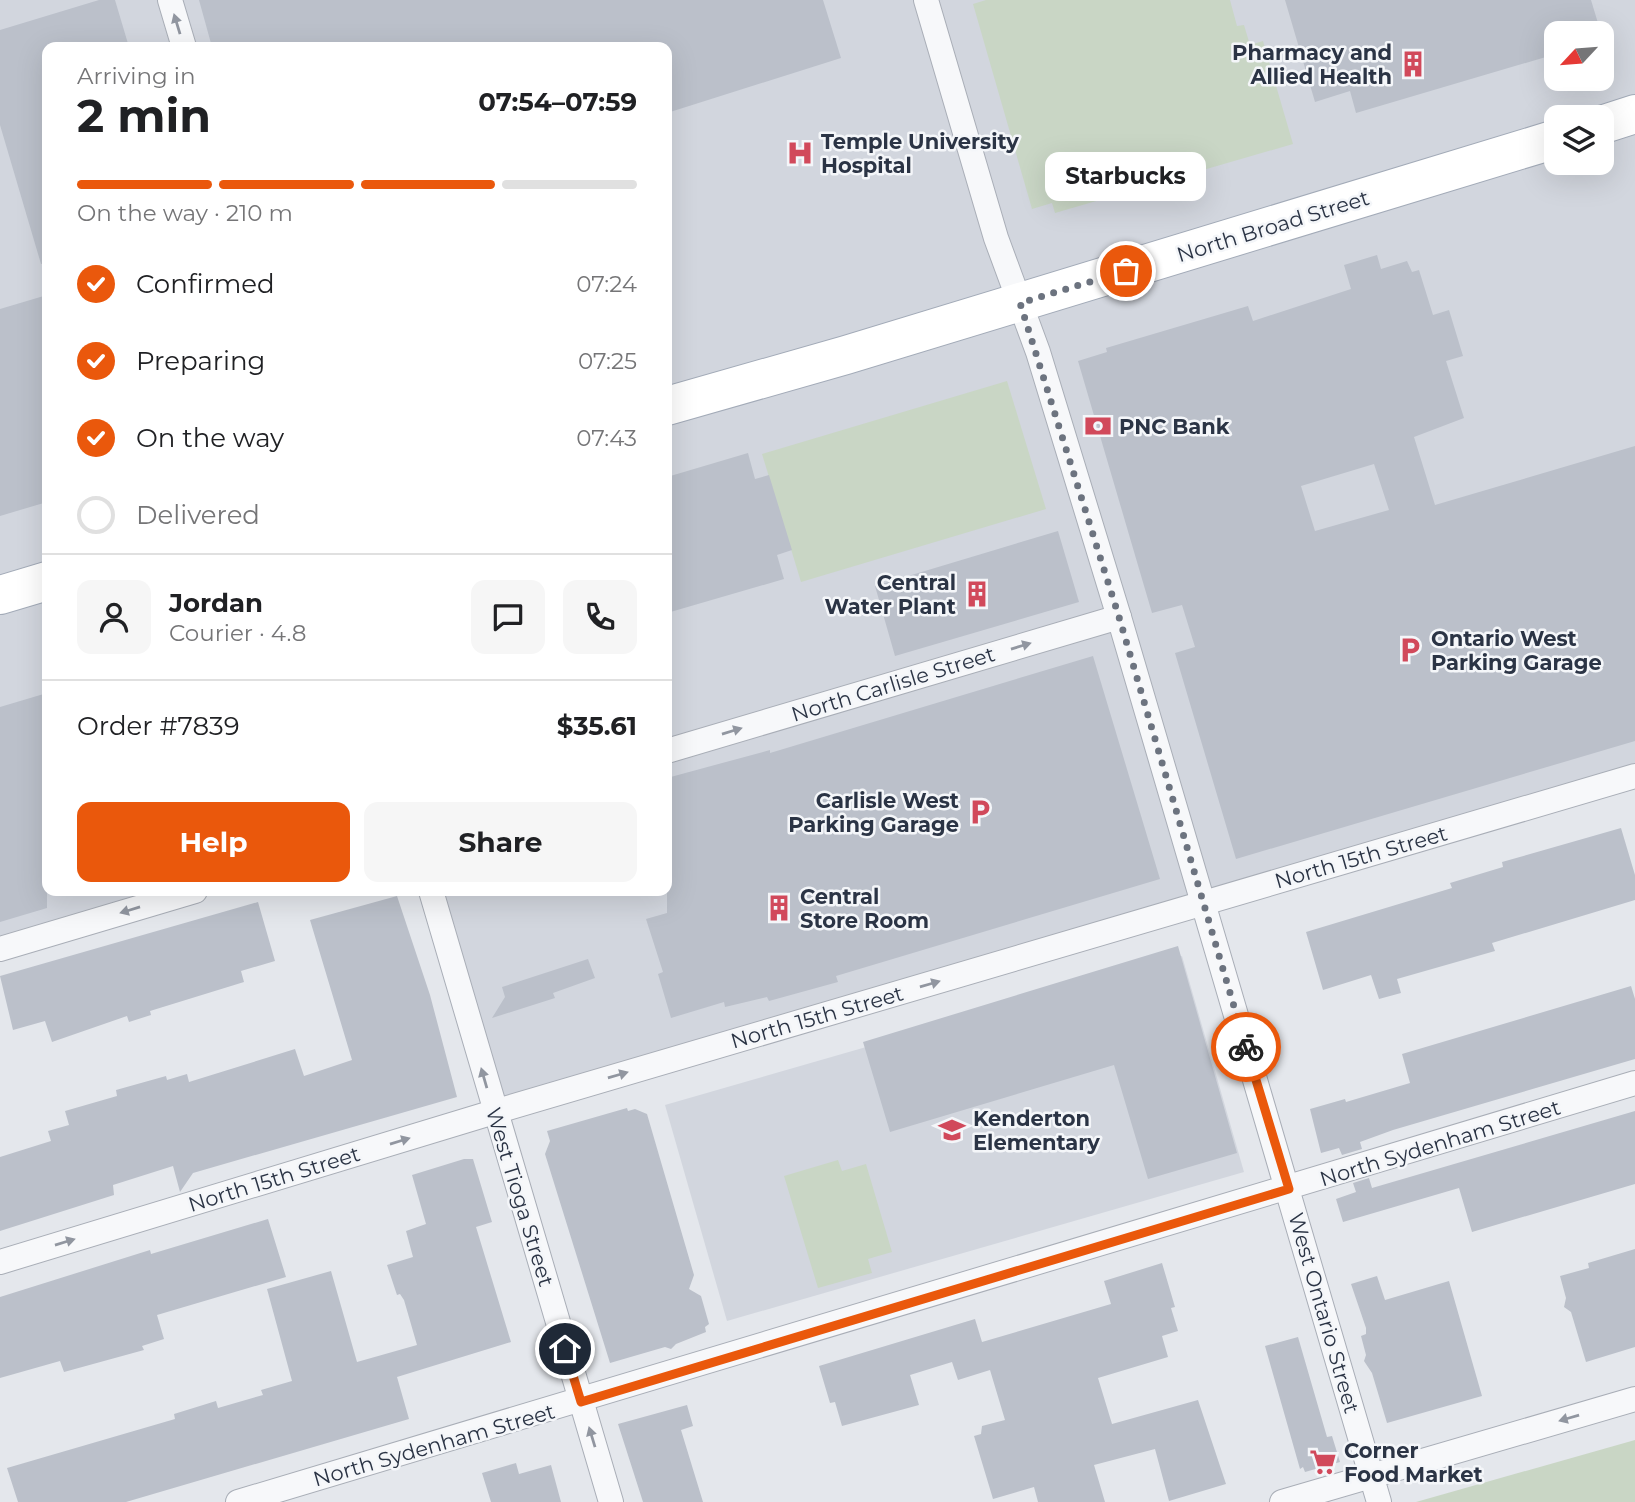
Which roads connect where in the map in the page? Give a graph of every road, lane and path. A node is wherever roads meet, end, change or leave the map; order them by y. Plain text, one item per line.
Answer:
1 (170, 0) edge
2 (932, 1) edge
3 (183, 42) edge
4 (1635, 114) edge
5 (1614, 121) edge
6 (1544, 143) edge
7 (1020, 303) junction
8 (672, 405) edge
9 (42, 582) edge
10 (0, 595) edge
11 (1119, 617) junction
12 (672, 750) edge
13 (1635, 776) edge
14 (178, 896) edge
15 (433, 896) edge
16 (1203, 904) junction
17 (0, 949) edge
18 (1635, 1083) edge
19 (494, 1112) junction
20 (1289, 1189) junction
21 (0, 1262) edge
22 (1635, 1399) edge
23 (581, 1402) junction
24 (1371, 1475) junction
25 (238, 1502) edge
26 (611, 1502) edge
27 (1282, 1502) edge
28 (1379, 1502) edge

3 -> 1 street
2 - 7 street, West Ontario Street
4 - 5 main road
6 - 7 main road, North Broad Street
7 - 8 main road, North Broad Street
7 - 11 street, West Ontario Street
9 - 10 main road
12 -> 11 street, North Carlisle Street
11 - 16 street, West Ontario Street
13 - 16 street, North 15th Street
14 -> 17 street
19 -> 15 street, West Tioga Street
19 -> 16 street, North 15th Street
16 - 20 street, West Ontario Street
18 - 20 street, North Sydenham Street
21 -> 19 street, North 15th Street
19 - 23 street, West Tioga Street
20 - 23 street, North Sydenham Street
20 - 24 street, West Ontario Street
22 -> 24 street
23 - 25 street, North Sydenham Street
26 -> 23 street, West Tioga Street
24 - 27 street
24 - 28 street, West Ontario Street

